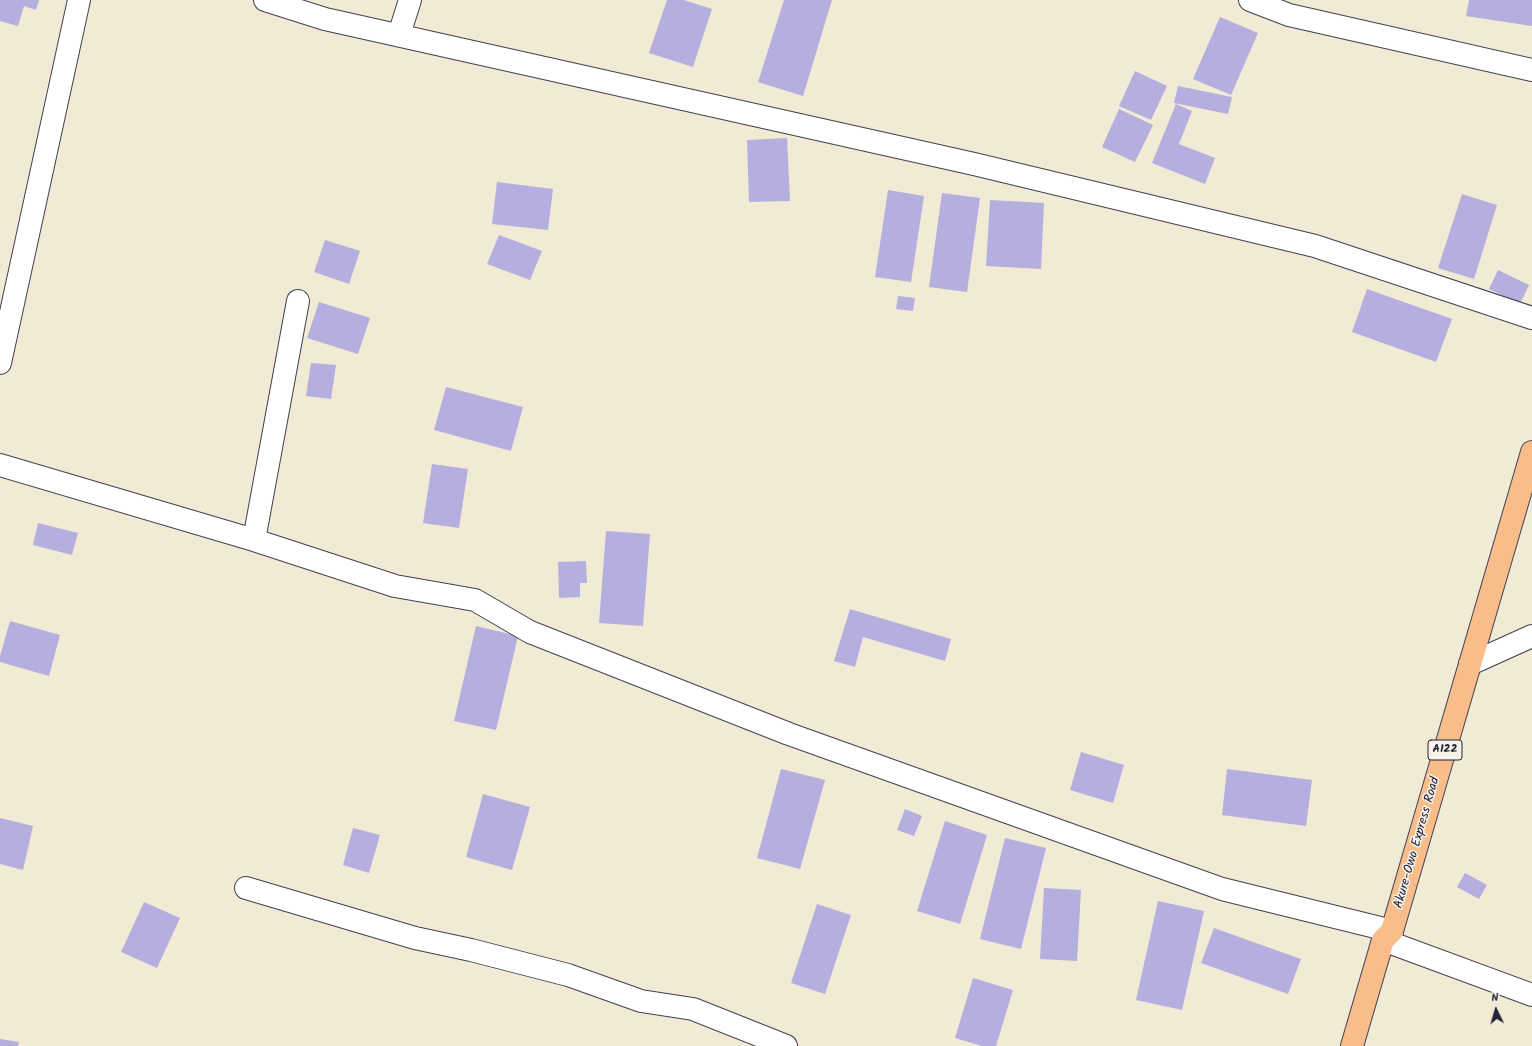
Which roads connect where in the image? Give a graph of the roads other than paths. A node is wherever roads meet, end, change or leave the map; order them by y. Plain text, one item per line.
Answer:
1 (79, 0) edge
2 (266, 0) edge
3 (410, 0) edge
4 (1250, 0) edge
5 (399, 35) junction
6 (1532, 70) edge
7 (298, 301) dead end
8 (1532, 318) edge
9 (0, 363) edge
10 (1532, 452) edge
11 (0, 465) edge
12 (254, 540) junction
13 (1532, 636) edge
14 (1470, 664) junction
15 (246, 888) dead end
16 (1388, 936) junction
17 (1532, 995) edge
18 (786, 1046) edge
19 (1352, 1046) edge

1 - 9 street
2 - 5 street
3 - 5 street
4 - 6 street
5 - 8 street
7 - 12 street
10 - 14 highway, Akure-Owo Express Road / A122
11 - 12 street
12 - 16 street
13 - 14 street
14 - 16 highway, Akure-Owo Express Road / A122
15 - 18 street
16 - 17 street
16 - 19 highway, Akure-Owo Express Road / A122

